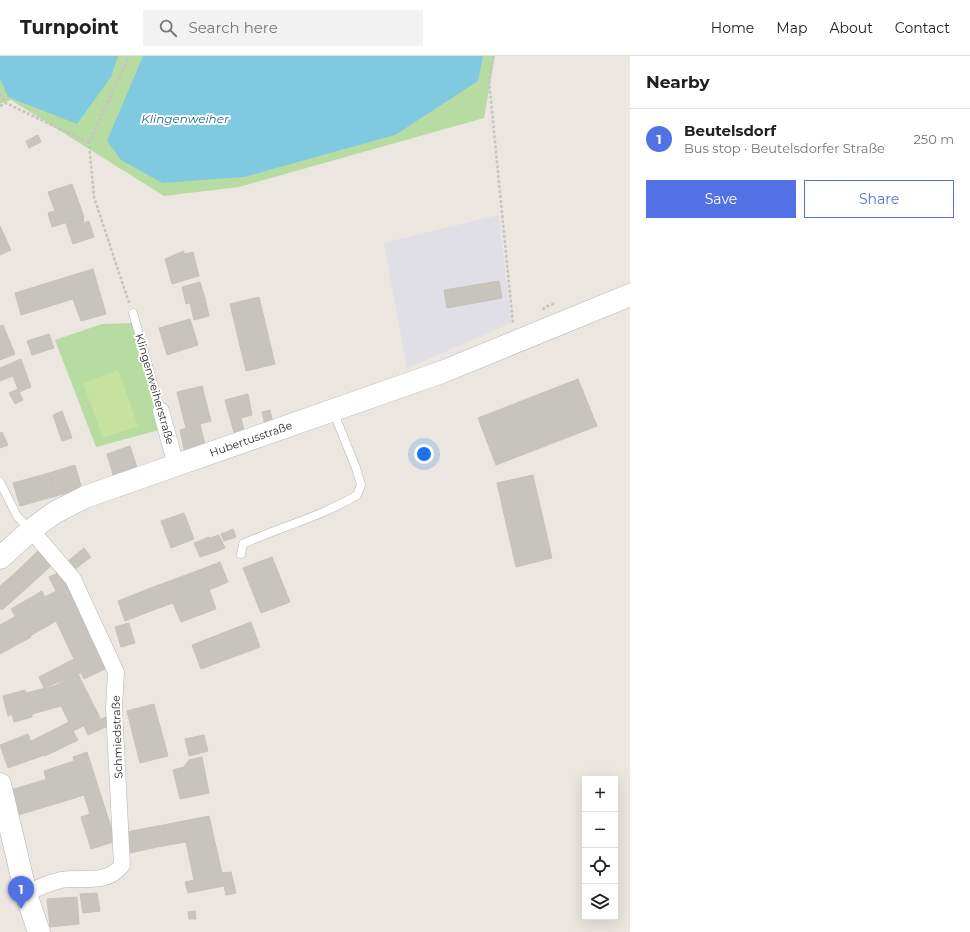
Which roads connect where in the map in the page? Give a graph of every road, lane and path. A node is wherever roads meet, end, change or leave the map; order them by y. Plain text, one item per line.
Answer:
1 (129, 56) edge
2 (493, 56) edge
3 (0, 94) edge
4 (6, 103) junction
5 (0, 106) edge
6 (89, 143) junction
7 (630, 295) edge
8 (133, 313) joint
9 (515, 341) junction
10 (333, 410) junction
11 (161, 411) joint
12 (176, 465) junction
13 (0, 482) edge
14 (31, 530) junction
15 (241, 554) dead end
16 (0, 558) edge
17 (0, 784) edge
18 (26, 894) junction
19 (39, 932) edge

1 - 6 path
2 - 9 path
3 - 4 path
4 - 5 path
4 - 6 path
6 - 8 path
7 - 9 street, Hubertusstraße
8 - 11 lane, Klingenweiherstraße
9 - 10 street, Hubertusstraße
10 - 12 street, Hubertusstraße
10 - 15 lane
11 - 12 street, Klingenweiherstraße
12 - 14 street, Hubertusstraße
13 - 14 lane
14 - 16 street, Hubertusstraße
14 - 18 street, Schmiedstraße
17 - 18 street
18 - 19 street

